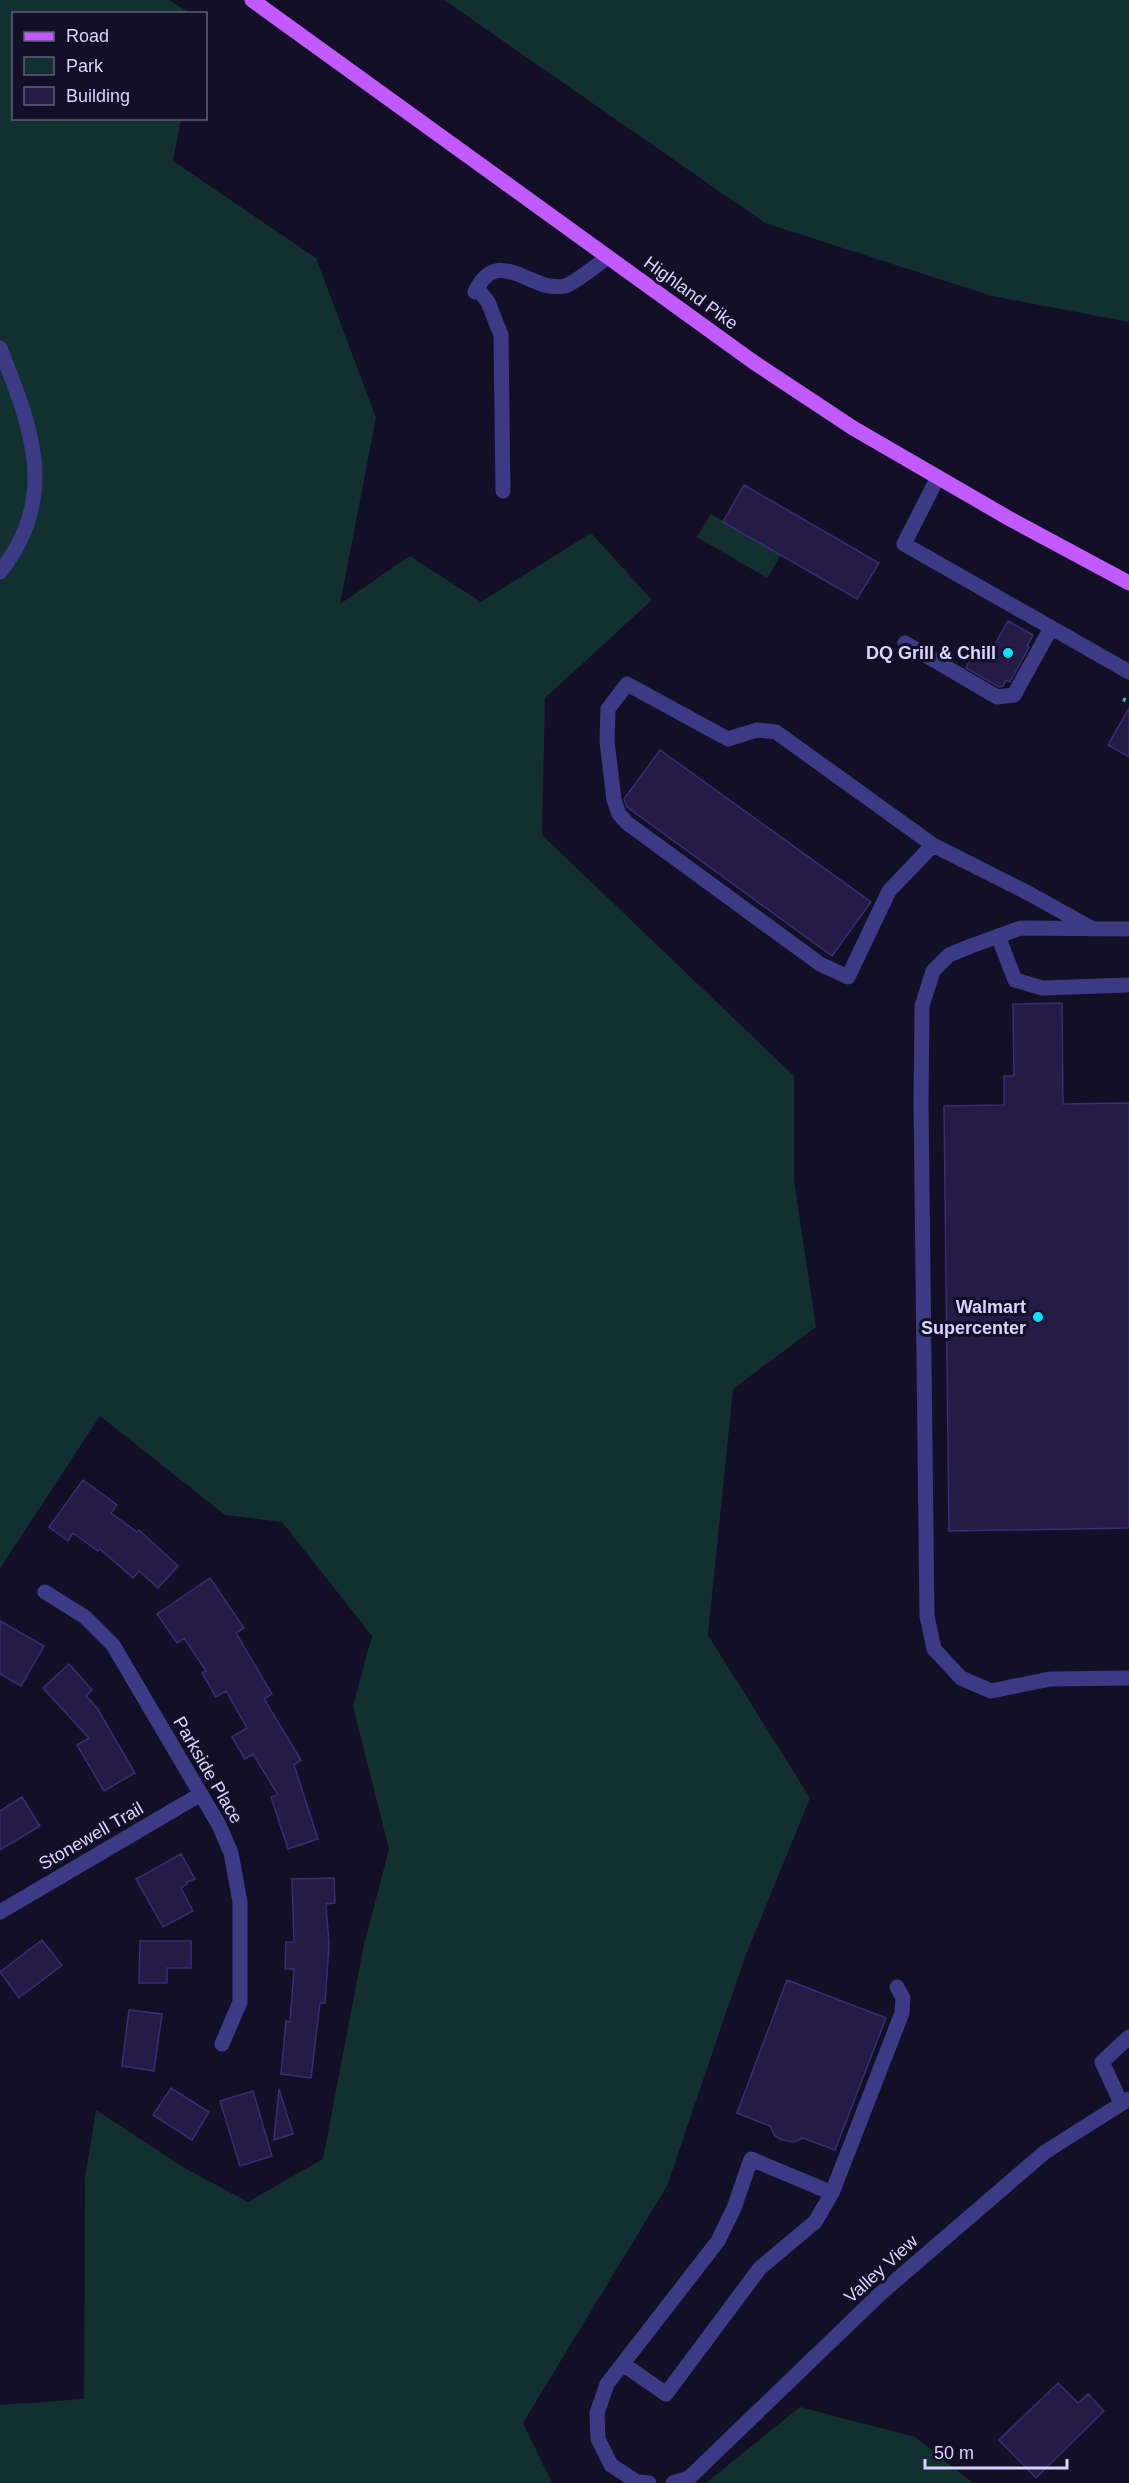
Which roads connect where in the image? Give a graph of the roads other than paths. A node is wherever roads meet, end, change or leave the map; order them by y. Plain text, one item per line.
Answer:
1 (252, 0) edge
2 (608, 257) junction
3 (0, 348) edge
4 (938, 477) junction
5 (502, 491) dead end
6 (0, 572) edge
7 (1129, 584) edge
8 (1051, 628) junction
9 (905, 643) dead end
10 (1129, 672) edge
11 (933, 845) junction
12 (1093, 928) junction
13 (1129, 929) edge
14 (998, 936) junction
15 (1129, 986) edge
16 (45, 1592) dead end
17 (1129, 1678) edge
18 (201, 1794) junction
19 (0, 1912) edge
20 (897, 1987) dead end
21 (1129, 2037) edge
22 (222, 2044) dead end
23 (1125, 2101) edge
24 (832, 2193) junction
25 (623, 2364) junction
26 (649, 2483) edge
27 (673, 2483) edge

1 - 2 main road, Highland Pike
2 - 4 main road, Highland Pike
2 - 5 street
3 - 6 street
4 - 7 main road, Highland Pike
4 - 8 street
8 - 9 street
8 - 10 street
11 - 11 street
11 - 12 street
12 - 13 street
12 - 14 street
14 - 15 street
14 - 17 street
16 - 18 street, Parkside Place
18 - 19 street, Stonewell Trail
18 - 22 street, Parkside Place
20 - 24 street
21 - 23 street
23 - 27 street, Valley View
24 - 25 street
24 - 25 street
25 - 26 street

